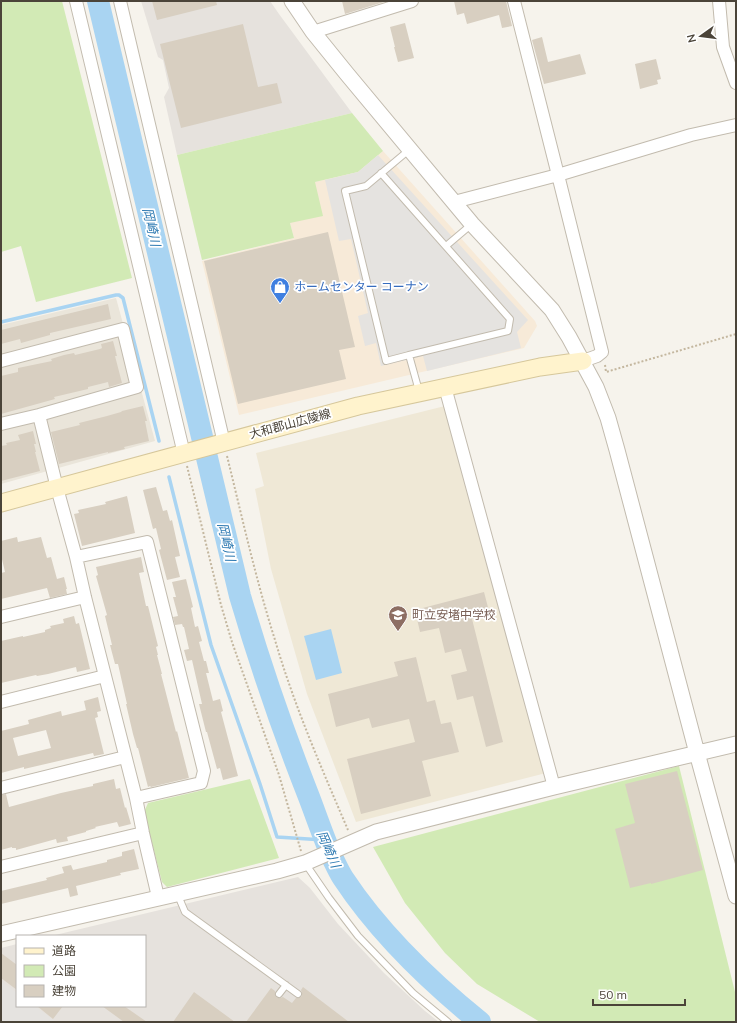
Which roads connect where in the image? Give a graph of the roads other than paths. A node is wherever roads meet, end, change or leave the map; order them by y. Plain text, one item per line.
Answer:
1 (76, 1) edge
2 (120, 1) edge
3 (292, 1) edge
4 (412, 1) edge
5 (514, 1) edge
6 (719, 1) edge
7 (313, 32) junction
8 (736, 83) edge
9 (736, 125) edge
10 (410, 150) junction
11 (381, 173) junction
12 (558, 175) junction
13 (454, 202) junction
14 (472, 224) junction
15 (446, 246) junction
16 (409, 355) junction
17 (1, 361) edge
18 (583, 361) junction
19 (445, 387) junction
20 (419, 393) junction
21 (39, 415) junction
22 (1, 424) edge
23 (224, 443) junction
24 (184, 454) junction
25 (57, 488) junction
26 (1, 504) edge
27 (76, 557) junction
28 (85, 597) junction
29 (1, 617) edge
30 (105, 676) junction
31 (1, 702) edge
32 (736, 744) edge
33 (697, 753) junction
34 (125, 757) junction
35 (554, 787) junction
36 (1, 788) edge
37 (136, 798) junction
38 (142, 833) junction
39 (308, 862) junction
40 (1, 867) edge
41 (177, 893) junction
42 (736, 896) edge
43 (158, 897) junction
44 (1, 934) edge
45 (286, 985) junction
46 (279, 994) dead end
47 (298, 994) dead end
48 (448, 1022) edge

1 - 24 street
2 - 23 street
3 - 7 street
4 - 7 street
5 - 12 street
6 - 8 street
7 - 10 street
9 - 12 street
10 - 11 lane
10 - 13 street
11 - 15 lane
11 - 16 lane
12 - 13 street
12 - 18 street
13 - 14 street
14 - 15 lane
14 - 18 street
15 - 16 lane
16 - 20 lane
17 - 21 street
18 - 19 main road, 大和郡山広陵線
18 - 33 street
19 - 20 main road, 大和郡山広陵線
19 - 35 street
20 - 23 main road, 大和郡山広陵線
21 - 22 street
21 - 25 street
23 - 24 main road, 大和郡山広陵線
24 - 25 main road, 大和郡山広陵線
25 - 26 main road, 大和郡山広陵線
25 - 27 street
27 - 28 street
27 - 37 street
28 - 29 street
28 - 30 street
30 - 31 street
30 - 34 street
32 - 33 street
33 - 35 street
33 - 42 street
34 - 36 street
34 - 37 street
35 - 39 street
37 - 38 street
38 - 40 street
38 - 43 street
39 - 41 street
39 - 48 lane
41 - 43 street
41 - 45 lane
43 - 44 street
45 - 46 lane
45 - 47 lane

